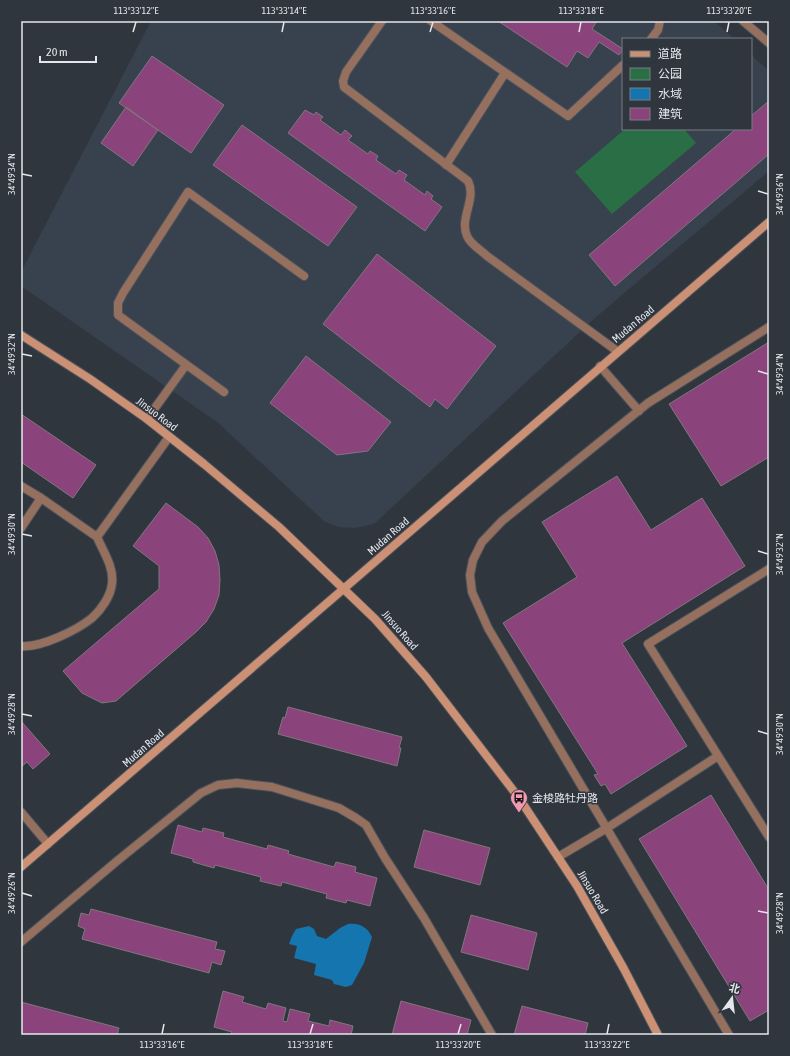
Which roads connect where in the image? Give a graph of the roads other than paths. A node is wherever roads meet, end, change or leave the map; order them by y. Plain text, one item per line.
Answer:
1 (382, 21) edge
2 (431, 21) edge
3 (660, 21) edge
4 (742, 21) edge
5 (652, 38) edge
6 (769, 43) edge
7 (622, 66) edge
8 (505, 73) junction
9 (446, 165) junction
10 (769, 222) edge
11 (304, 276) dead end
12 (769, 327) edge
13 (21, 335) edge
14 (617, 352) junction
15 (186, 365) junction
16 (600, 366) junction
17 (224, 392) dead end
18 (639, 411) junction
19 (146, 419) junction
20 (169, 437) junction
21 (21, 486) edge
22 (41, 498) junction
23 (21, 528) edge
24 (97, 537) junction
25 (769, 569) edge
26 (344, 589) junction
27 (21, 646) edge
28 (718, 756) junction
29 (21, 812) edge
30 (607, 828) junction
31 (769, 837) edge
32 (48, 844) junction
33 (558, 857) junction
34 (21, 867) edge
35 (21, 942) edge
36 (492, 1035) edge
37 (658, 1035) edge
38 (730, 1035) edge

1 - 9 street
2 - 8 street
3 - 5 street
4 - 6 street
7 - 8 street
8 - 9 street
9 - 14 street
10 - 14 street, Mudan Road
11 - 15 street
12 - 18 street
13 - 19 street, Jinsuo Road
14 - 16 street, Mudan Road
15 - 17 street
15 - 19 street
16 - 18 street
16 - 26 street, Mudan Road
18 - 30 street
19 - 20 street, Jinsuo Road
20 - 24 street
20 - 26 street, Jinsuo Road
21 - 22 street
22 - 23 street
22 - 24 street
24 - 27 street
25 - 28 street
26 - 32 street, Mudan Road
26 - 33 street, Jinsuo Road
28 - 30 street
28 - 31 street
29 - 32 street
30 - 33 street
30 - 38 street
32 - 34 street, Mudan Road
33 - 37 street, Jinsuo Road
35 - 36 street

